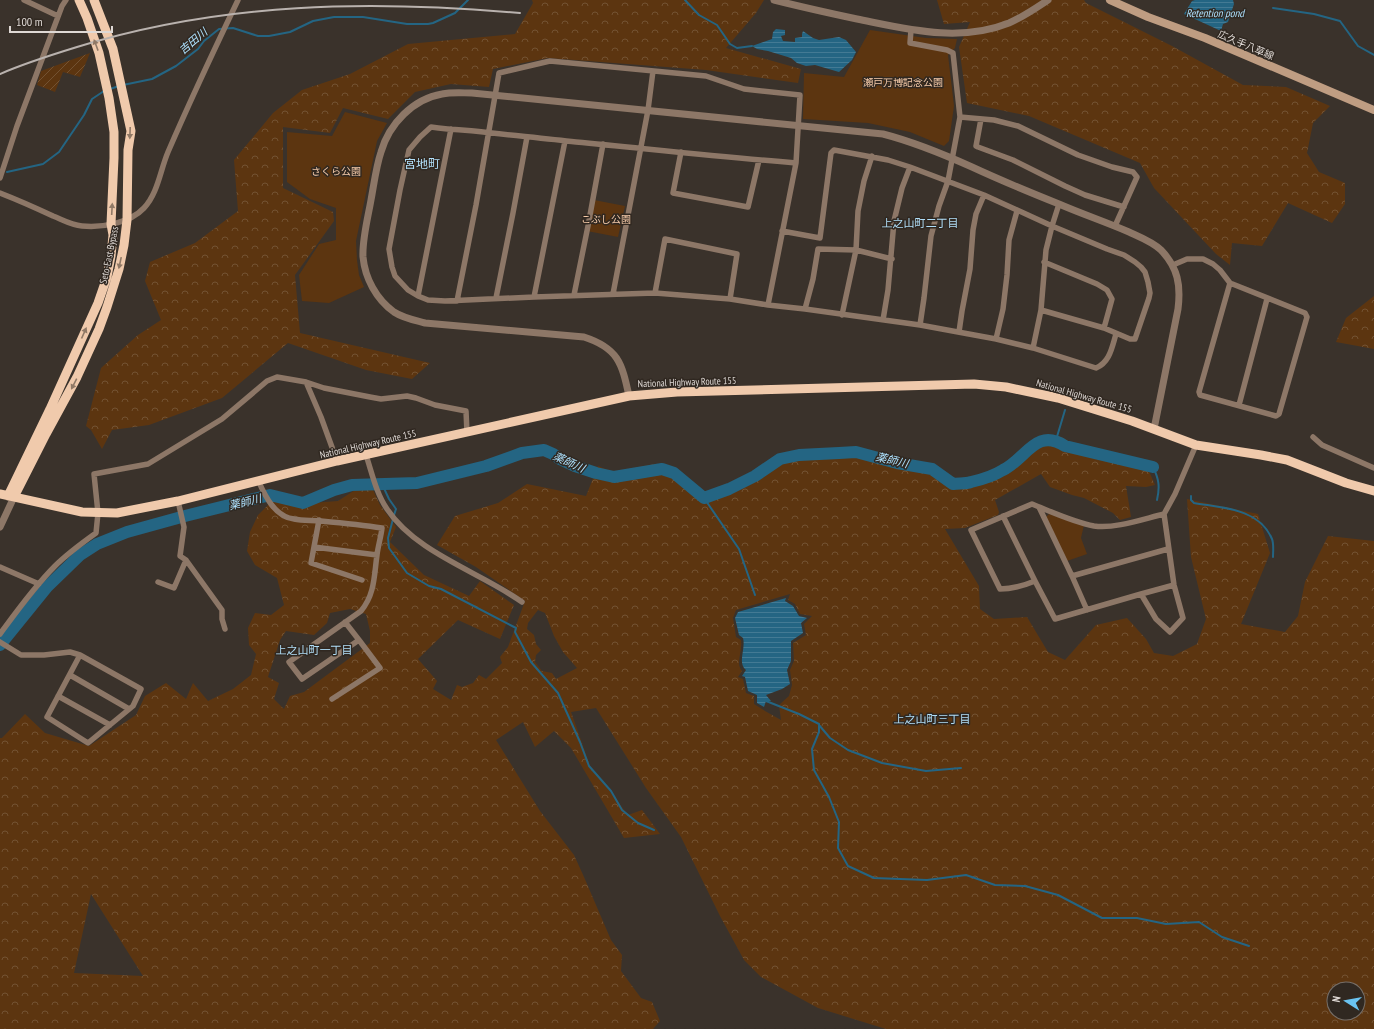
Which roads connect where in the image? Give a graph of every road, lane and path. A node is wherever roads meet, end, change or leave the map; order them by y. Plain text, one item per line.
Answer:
1 (24, 0) edge
2 (66, 0) edge
3 (79, 0) edge
4 (94, 0) edge
5 (238, 0) edge
6 (774, 0) edge
7 (1048, 0) edge
8 (1110, 0) edge
9 (58, 16) junction
10 (911, 30) junction
11 (653, 71) junction
12 (495, 94) junction
13 (648, 110) junction
14 (1374, 110) edge
15 (960, 117) junction
16 (981, 119) junction
17 (798, 125) junction
18 (451, 129) junction
19 (490, 133) junction
20 (527, 137) junction
21 (565, 141) junction
22 (603, 144) junction
23 (641, 148) junction
24 (681, 152) junction
25 (872, 156) junction
26 (951, 158) junction
27 (759, 160) junction
28 (796, 163) junction
29 (910, 167) junction
30 (0, 178) edge
31 (948, 181) junction
32 (0, 193) edge
33 (984, 196) junction
34 (1059, 204) junction
35 (1124, 207) junction
36 (1017, 211) junction
37 (127, 220) junction
38 (111, 224) junction
39 (1052, 226) junction
40 (1115, 226) junction
41 (782, 231) junction
42 (856, 250) junction
43 (892, 259) junction
44 (1044, 262) junction
45 (1173, 265) junction
46 (1230, 283) junction
47 (613, 294) junction
48 (655, 294) junction
49 (574, 295) junction
50 (418, 296) junction
51 (534, 297) junction
52 (496, 298) junction
53 (730, 299) junction
54 (1267, 299) junction
55 (457, 300) junction
56 (768, 305) junction
57 (805, 308) junction
58 (1041, 310) junction
59 (842, 314) junction
60 (883, 320) junction
61 (920, 325) junction
62 (1104, 328) junction
63 (959, 332) junction
64 (1116, 334) junction
65 (996, 339) junction
66 (1032, 348) junction
67 (306, 382) junction
68 (629, 396) junction
69 (1239, 405) junction
70 (1154, 429) junction
71 (467, 433) junction
72 (1313, 437) dead end
73 (1196, 444) junction
74 (366, 455) junction
75 (337, 461) junction
76 (1374, 468) edge
77 (258, 480) junction
78 (1374, 491) edge
79 (8, 496) edge
80 (178, 501) junction
81 (1039, 507) junction
82 (98, 513) junction
83 (1164, 514) junction
84 (1003, 516) junction
85 (319, 520) junction
86 (0, 527) edge
87 (314, 547) junction
88 (1168, 549) junction
89 (377, 555) junction
90 (186, 560) junction
91 (0, 567) edge
92 (1072, 576) junction
93 (362, 580) dead end
94 (1035, 580) junction
95 (158, 582) dead end
96 (39, 584) junction
97 (1174, 585) junction
98 (1141, 594) junction
99 (522, 602) dead end
100 (1087, 610) junction
101 (345, 622) junction
102 (225, 629) dead end
103 (0, 634) edge
104 (359, 640) junction
105 (0, 642) edge
106 (80, 656) junction
107 (70, 675) junction
108 (58, 696) junction
109 (332, 699) dead end
110 (129, 709) junction
111 (110, 725) junction

1 - 9 street
2 - 9 street
38 -> 3 highway, Seto-East Bypass
4 -> 37 highway, Seto-East Bypass
5 - 37 street
6 - 10 street
7 - 10 street
8 - 14 main road, 広久手八草線
9 - 30 street
10 - 15 street
11 - 12 street
11 - 13 street
11 - 17 street
12 - 13 street
12 - 19 street
12 - 68 street
13 - 17 street
13 - 23 street
15 - 16 street
15 - 26 street
16 - 35 street
16 - 35 street
17 - 26 street
17 - 28 street
18 - 19 street
18 - 50 street
18 - 50 street
19 - 20 street
19 - 55 street
20 - 21 street
20 - 52 street
21 - 22 street
21 - 51 street
22 - 23 street
22 - 49 street
23 - 24 street
23 - 47 street
24 - 27 street
24 - 27 street
25 - 29 street
25 - 41 street
25 - 42 street
26 - 31 street
26 - 34 street
27 - 28 street
28 - 41 street
29 - 31 street
29 - 43 street
31 - 33 street
31 - 61 street
32 - 38 street
33 - 36 street
33 - 63 street
34 - 39 street
34 - 40 street
35 - 40 street
36 - 39 street
36 - 65 street
37 - 38 street
37 -> 79 highway, Seto-East Bypass
79 -> 38 highway, Seto-East Bypass
39 - 44 street
39 - 64 street
40 - 45 street
41 - 56 street
42 - 43 street
42 - 57 street
42 - 59 street
43 - 60 street
44 - 58 street
44 - 62 street
45 - 46 street
45 - 70 street
46 - 54 street
46 - 69 street
47 - 48 street
47 - 49 street
48 - 53 street
48 - 53 street
49 - 51 street
50 - 55 street
51 - 52 street
52 - 55 street
53 - 56 street
54 - 69 street
54 - 69 street
56 - 57 street
57 - 59 street
58 - 62 street
58 - 66 street
59 - 60 street
60 - 61 street
61 - 63 street
62 - 64 street
63 - 65 street
64 - 66 street
65 - 66 street
67 - 71 street
67 - 75 street
67 - 82 street
68 - 70 highway, National Highway Route 155
68 - 71 highway, National Highway Route 155
70 - 73 highway, National Highway Route 155
71 - 74 highway, National Highway Route 155
72 - 76 street
73 - 78 highway, National Highway Route 155
73 - 83 street
74 - 75 highway, National Highway Route 155
74 - 99 street
75 - 77 highway, National Highway Route 155
77 - 80 highway, National Highway Route 155
77 - 85 street
79 - 82 highway, National Highway Route 155
79 - 86 street
80 - 82 highway, National Highway Route 155
80 - 90 street
81 - 83 street
81 - 84 street
81 - 92 street
82 - 96 street
83 - 88 street
84 - 94 street
84 - 94 street
85 - 87 street
85 - 89 street
87 - 89 street
87 - 93 street
88 - 92 street
88 - 97 street
89 - 101 street
90 - 95 street
90 - 102 street
91 - 96 street
92 - 100 street
94 - 100 street
96 - 103 street
97 - 98 street
97 - 98 street
98 - 100 street
101 - 104 street
101 - 104 street
104 - 109 street
105 - 106 street
106 - 107 street
106 - 110 street
107 - 108 street
107 - 110 street
108 - 111 street
108 - 111 street
110 - 111 street

